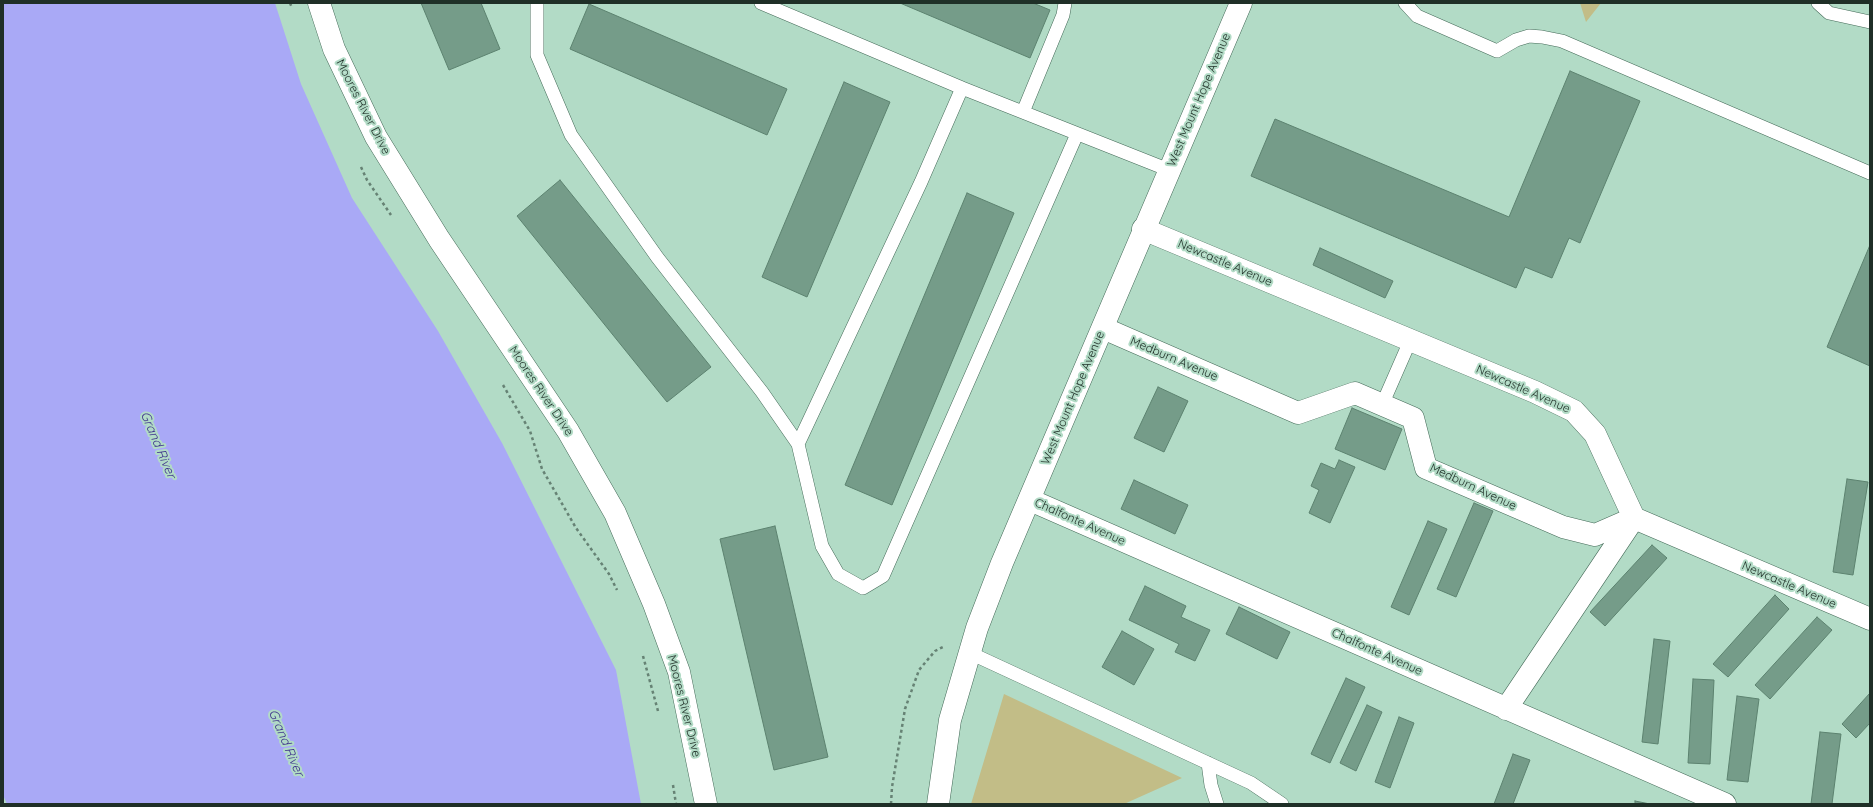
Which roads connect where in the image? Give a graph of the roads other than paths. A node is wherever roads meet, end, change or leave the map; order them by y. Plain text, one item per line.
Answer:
1 (319, 3) edge
2 (536, 3) edge
3 (761, 3) edge
4 (1064, 3) edge
5 (1241, 3) edge
6 (1405, 3) edge
7 (1818, 3) edge
8 (1870, 22) edge
9 (962, 88) junction
10 (1023, 112) junction
11 (1077, 134) junction
12 (1169, 170) junction
13 (1870, 173) edge
14 (1144, 229) junction
15 (1103, 328) junction
16 (1410, 341) junction
17 (1382, 405) junction
18 (798, 444) junction
19 (1030, 500) junction
20 (1634, 518) junction
21 (1870, 619) edge
22 (970, 653) junction
23 (1506, 709) junction
24 (1208, 763) junction
25 (706, 804) edge
26 (938, 804) edge
27 (1217, 804) edge
28 (1282, 804) edge
29 (1725, 804) edge

1 - 25 street, Moores River Drive
2 - 18 lane
3 - 9 lane
4 - 10 lane
5 - 12 street, West Mount Hope Avenue
6 - 13 lane
7 - 8 lane
9 - 10 lane
9 - 18 lane
10 - 11 lane
11 - 12 lane
11 - 18 lane
12 - 14 street, West Mount Hope Avenue
14 - 15 street, West Mount Hope Avenue
14 - 16 street, Newcastle Avenue
15 - 17 street, Medburn Avenue
15 - 19 street, West Mount Hope Avenue
16 - 17 lane
16 - 20 street, Newcastle Avenue
17 - 20 street, Medburn Avenue
19 - 22 street, West Mount Hope Avenue
19 - 23 street, Chalfonte Avenue
20 - 21 street, Newcastle Avenue
20 - 23 street
22 - 24 lane
22 - 26 street, West Mount Hope Avenue
23 - 29 street, Chalfonte Avenue
24 - 27 lane
24 - 28 lane

